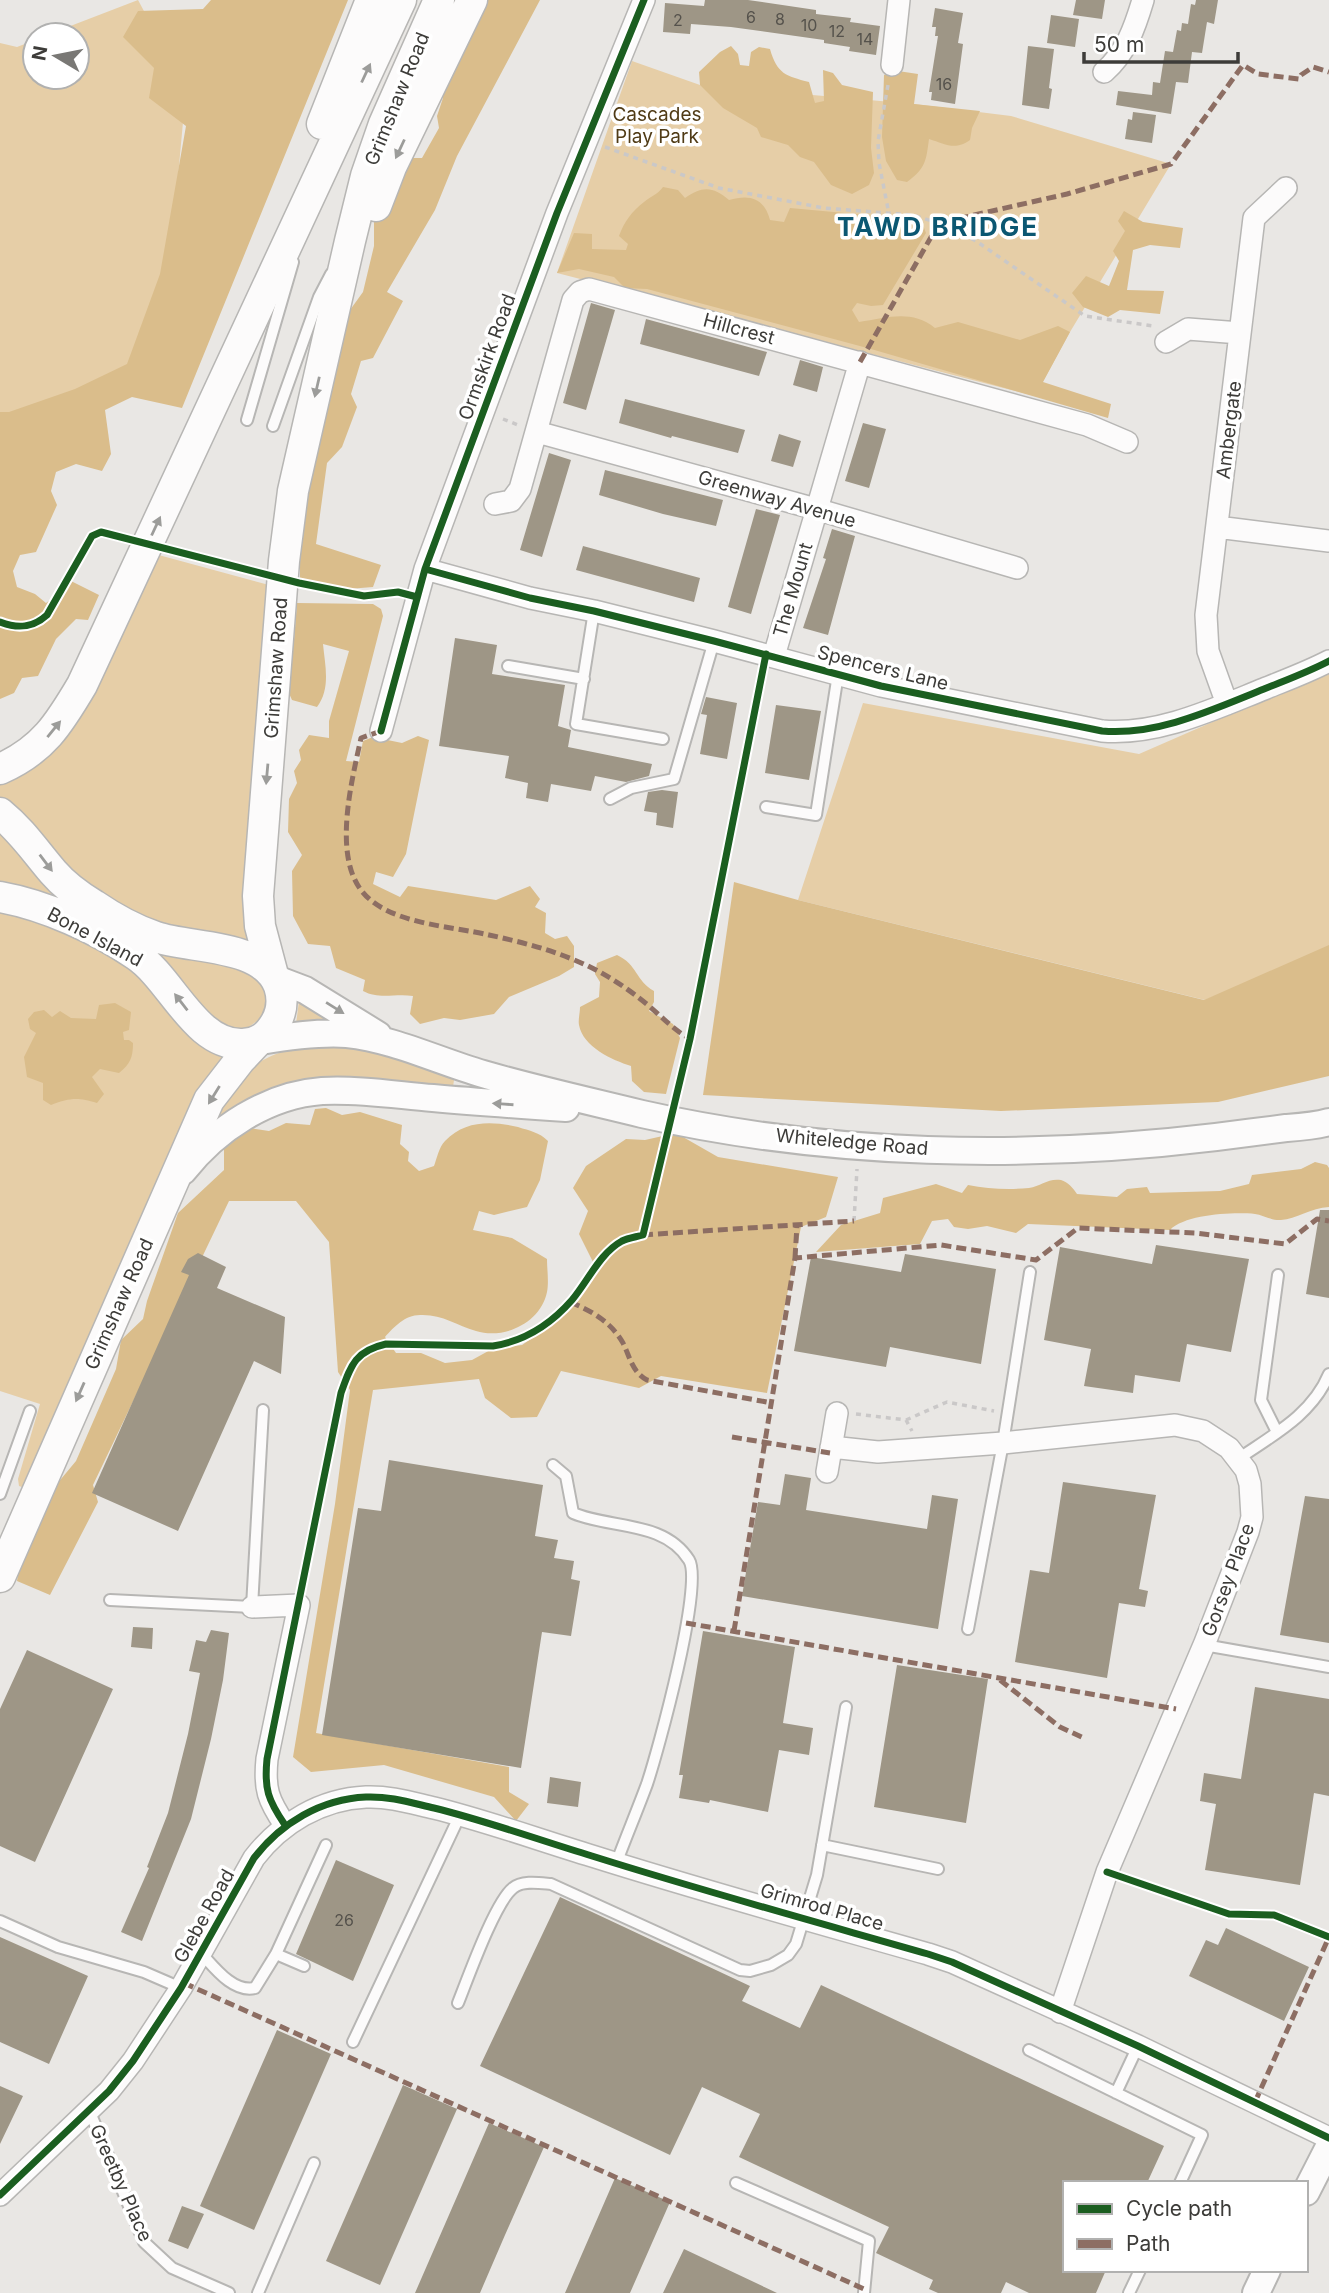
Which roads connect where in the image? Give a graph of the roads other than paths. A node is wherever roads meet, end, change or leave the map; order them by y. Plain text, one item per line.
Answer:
1 (371, 0) edge
2 (401, 0) edge
3 (439, 0) edge
4 (472, 0) edge
5 (644, 0) edge
6 (900, 0) edge
7 (1143, 0) edge
8 (892, 65) road end
9 (1102, 73) dead end
10 (320, 172) junction
11 (1286, 188) dead end
12 (349, 241) junction
13 (333, 312) junction
14 (1240, 333) junction
15 (1166, 342) road end
16 (860, 362) junction
17 (214, 402) junction
18 (247, 420) dead end
19 (273, 426) dead end
20 (537, 432) junction
21 (1128, 442) dead end
22 (495, 504) dead end
23 (816, 509) junction
24 (1217, 527) junction
25 (1329, 541) edge
26 (1017, 568) dead end
27 (425, 569) junction
28 (594, 611) junction
29 (714, 641) junction
30 (774, 656) junction
31 (1329, 661) edge
32 (508, 666) dead end
33 (838, 674) junction
34 (583, 679) junction
35 (1227, 704) junction
36 (381, 731) dead end
37 (663, 739) dead end
38 (0, 769) edge
39 (610, 799) dead end
40 (766, 807) dead end
41 (0, 813) edge
42 (0, 897) edge
43 (274, 977) junction
44 (259, 1042) junction
45 (391, 1043) junction
46 (644, 1114) junction
47 (1327, 1123) edge
48 (171, 1187) junction
49 (1030, 1272) dead end
50 (1278, 1275) dead end
51 (1329, 1374) edge
52 (262, 1410) dead end
53 (30, 1411) dead end
54 (837, 1413) road end
55 (1277, 1432) junction
56 (1003, 1444) junction
57 (831, 1447) junction
58 (1238, 1459) junction
59 (553, 1465) dead end
60 (827, 1472) dead end
61 (0, 1493) edge
62 (0, 1577) edge
63 (110, 1600) dead end
64 (252, 1607) junction
65 (968, 1629) dead end
66 (1204, 1645) junction
67 (1329, 1667) edge
68 (846, 1707) dead end
69 (460, 1815) junction
70 (285, 1825) junction
71 (326, 1844) dead end
72 (822, 1845) junction
73 (616, 1864) junction
74 (938, 1869) dead end
75 (804, 1918) junction
76 (0, 1922) edge
77 (201, 1953) junction
78 (276, 1954) junction
79 (304, 1966) dead end
80 (181, 1989) junction
81 (458, 2003) dead end
82 (1060, 2012) junction
83 (353, 2042) dead end
84 (1138, 2046) junction
85 (1029, 2050) dead end
86 (1116, 2093) junction
87 (89, 2110) junction
88 (1329, 2138) edge
89 (1329, 2147) edge
90 (314, 2163) dead end
91 (1181, 2181) edge
92 (736, 2183) dead end
93 (1308, 2188) edge
94 (0, 2195) edge
95 (1139, 2272) edge
96 (1266, 2272) edge
97 (229, 2293) edge
98 (258, 2293) edge
99 (863, 2293) edge
100 (1129, 2293) edge
101 (1256, 2293) edge

1 - 17 main road
10 -> 2 main road, Grimshaw Road
3 - 12 main road, Grimshaw Road
4 -> 13 main road
5 - 27 street, Ormskirk Road
6 - 8 street
7 - 9 street
10 - 17 main road, Grimshaw Road
10 - 18 lane, Grimshaw Road
11 - 14 street, Ambergate
12 - 13 main road, Grimshaw Road
12 - 19 lane, Grimshaw Road
13 -> 43 main road, Grimshaw Road
14 - 15 street
14 - 24 street, Ambergate
16 - 20 street, Hillcrest
16 - 21 street, Hillcrest
16 - 23 street, The Mount
38 -> 17 main road, Grimshaw Road
20 - 22 street, Hillcrest
20 - 23 street, Greenway Avenue
23 - 26 street, Greenway Avenue
23 - 30 street, The Mount
24 - 25 street
24 - 35 street, Ambergate
27 - 28 street, Spencers Lane
27 - 36 street, Ormskirk Road
28 - 29 street, Spencers Lane
28 - 34 lane
29 - 30 street, Spencers Lane
29 - 39 lane
30 - 33 street, Spencers Lane
31 - 35 street, Spencers Lane
32 - 34 lane
33 - 35 street, Spencers Lane
33 - 40 lane
34 - 37 lane
41 -> 43 main road, Bone Island
44 -> 42 main road, Bone Island
43 - 44 main road
43 -> 45 street, Whiteledge Road
44 - 45 street, Whiteledge Road
44 -> 48 main road, Grimshaw Road
45 - 46 street, Whiteledge Road
46 - 47 street, Whiteledge Road
46 -> 48 street
48 -> 62 main road, Grimshaw Road
49 - 56 lane
50 - 55 lane
51 - 55 lane
52 - 64 lane
53 - 61 lane
54 - 57 street
55 - 58 lane
56 - 57 street, Gorsey Place
56 - 58 street, Gorsey Place
56 - 65 lane
57 - 60 street
58 - 66 street, Gorsey Place
59 - 73 lane
63 - 64 lane
64 - 70 street
66 - 67 lane
66 - 82 street, Gorsey Place
68 - 72 lane
69 - 70 street, Grimrod Place
69 - 73 street, Grimrod Place
69 - 83 lane
70 - 77 street, Glebe Road
71 - 78 lane
72 - 74 lane
72 - 75 lane
73 - 75 street, Grimrod Place
75 - 81 lane
75 - 82 street, Grimrod Place
76 - 80 lane
77 - 78 lane
77 - 80 street, Glebe Road
78 - 79 lane
80 - 87 street, Glebe Road
82 - 84 street, Grimrod Place
84 - 86 lane
84 - 88 street, Grimrod Place
85 - 86 lane
86 - 91 lane
87 - 94 street, Glebe Road
87 - 97 lane, Greetby Place
89 - 93 street
90 - 98 lane
92 - 99 lane
95 - 100 lane
96 - 101 street

